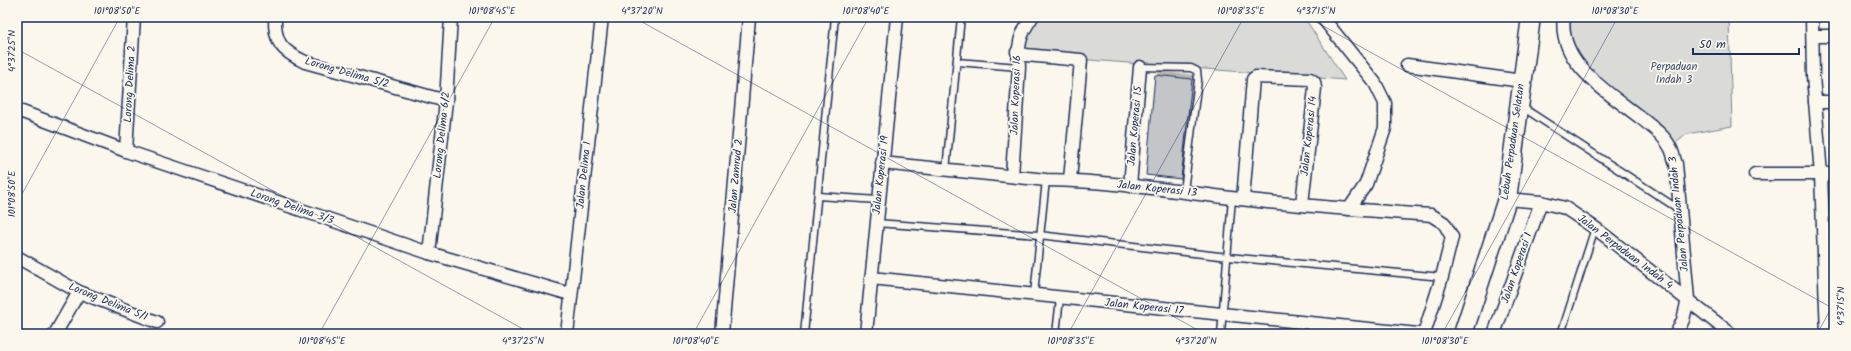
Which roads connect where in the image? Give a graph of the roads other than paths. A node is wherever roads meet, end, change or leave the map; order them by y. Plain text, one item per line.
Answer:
1 (134, 17) edge
2 (275, 17) edge
3 (451, 17) edge
4 (602, 17) edge
5 (749, 17) edge
6 (835, 17) edge
7 (897, 17) edge
8 (961, 17) edge
9 (1032, 17) edge
10 (1322, 17) edge
11 (1531, 17) edge
12 (1564, 17) edge
13 (1812, 17) edge
14 (1813, 36) junction
15 (1834, 36) edge
16 (1017, 52) junction
17 (956, 62) junction
18 (1406, 65) dead end
19 (1019, 67) junction
20 (1140, 67) joint
21 (1522, 81) junction
22 (446, 101) junction
23 (1815, 102) junction
24 (1834, 102) edge
25 (1519, 106) junction
26 (19, 114) edge
27 (126, 151) junction
28 (882, 163) junction
29 (946, 170) junction
30 (1755, 174) dead end
31 (1834, 174) edge
32 (1821, 175) junction
33 (1012, 176) junction
34 (1046, 180) junction
35 (1070, 180) junction
36 (1130, 186) junction
37 (1184, 191) junction
38 (818, 196) junction
39 (1238, 198) junction
40 (1507, 199) junction
41 (878, 200) junction
42 (1541, 202) junction
43 (1302, 204) junction
44 (1349, 209) junction
45 (1680, 210) junction
46 (876, 223) junction
47 (1595, 228) junction
48 (1039, 235) junction
49 (1828, 235) edge
50 (429, 252) junction
51 (17, 257) edge
52 (1228, 257) junction
53 (1442, 277) junction
54 (871, 278) junction
55 (79, 292) junction
56 (570, 294) junction
57 (1034, 294) junction
58 (1060, 298) junction
59 (1688, 299) junction
60 (1223, 315) junction
61 (158, 322) dead end
62 (55, 334) edge
63 (567, 334) edge
64 (722, 334) edge
65 (804, 334) edge
66 (866, 334) edge
67 (1056, 334) edge
68 (1220, 334) edge
69 (1418, 334) edge
70 (1424, 334) edge
71 (1463, 334) edge
72 (1494, 334) edge
73 (1561, 334) edge
74 (1676, 334) edge
75 (1731, 334) edge
76 (1827, 334) edge

1 - 27 street, Lorong Delima 2
2 - 22 street, Lorong Delima 5/2
3 - 22 street, Lorong Delima 6/2
4 - 56 street, Jalan Delima 1
5 - 64 street, Jalan Zamrud 2
6 - 38 lane
7 - 28 street, Jalan Koperasi 19
8 - 17 lane
9 - 16 street, Jalan Koperasi 16
10 - 44 street
11 - 21 street, Lebuh Perpaduan Selatan
12 - 45 street, Jalan Perpaduan Indah 3
13 - 14 street
14 - 15 street
14 - 23 street
16 - 19 street, Jalan Koperasi 16
16 - 35 street
17 - 19 lane
17 - 29 lane
18 - 21 street
19 - 33 street, Jalan Koperasi 16
20 - 36 street, Jalan Koperasi 15
20 - 37 lane
21 - 25 street, Lebuh Perpaduan Selatan
22 - 50 street, Lorong Delima 6/2
23 - 24 street
23 - 32 street
25 - 40 street, Lebuh Perpaduan Selatan
25 - 45 lane
26 - 27 street, Lorong Delima 3/3
27 - 50 street, Lorong Delima 3/3
28 - 29 street, Jalan Koperasi 13
28 - 41 street, Jalan Koperasi 19
29 - 33 street, Jalan Koperasi 13
30 - 32 street
31 - 32 street
32 - 49 street
33 - 34 street, Jalan Koperasi 13
34 - 35 street, Jalan Koperasi 13
34 - 48 lane
35 - 36 street, Jalan Koperasi 13
36 - 37 street, Jalan Koperasi 13
37 - 39 street, Jalan Koperasi 13
38 - 41 lane
38 - 65 lane
39 - 43 street, Jalan Koperasi 13
39 - 43 street, Jalan Koperasi 14
39 - 52 lane
40 - 42 street, Jalan Perpaduan Indah 4
40 - 71 street, Lebuh Perpaduan Selatan
41 - 46 street, Jalan Koperasi 19
42 - 47 street, Jalan Perpaduan Indah 4
42 - 72 street, Jalan Koperasi 1
43 - 44 street, Jalan Koperasi 13
44 - 53 street, Jalan Koperasi 13
45 - 59 street, Jalan Perpaduan Indah 3
46 - 48 lane
46 - 54 street, Jalan Koperasi 19
47 - 59 street, Jalan Perpaduan Indah 4
47 - 73 lane
48 - 52 lane
48 - 57 lane
49 - 76 street
50 - 56 street, Lorong Delima 3/3
51 - 55 street, Lorong Delima 5/1
52 - 53 lane
52 - 60 lane
53 - 70 street
54 - 57 street, Jalan Koperasi 17
54 - 66 street, Jalan Koperasi 19
55 - 61 street, Lorong Delima 5/1
55 - 62 street
56 - 63 street, Jalan Delima 1
57 - 58 street, Jalan Koperasi 17
58 - 60 street, Jalan Koperasi 17
58 - 67 lane
59 - 74 street, Jalan Perpaduan Indah 3
59 - 75 street, Jalan Perpaduan Indah 4
60 - 68 lane
60 - 69 street, Jalan Koperasi 17

